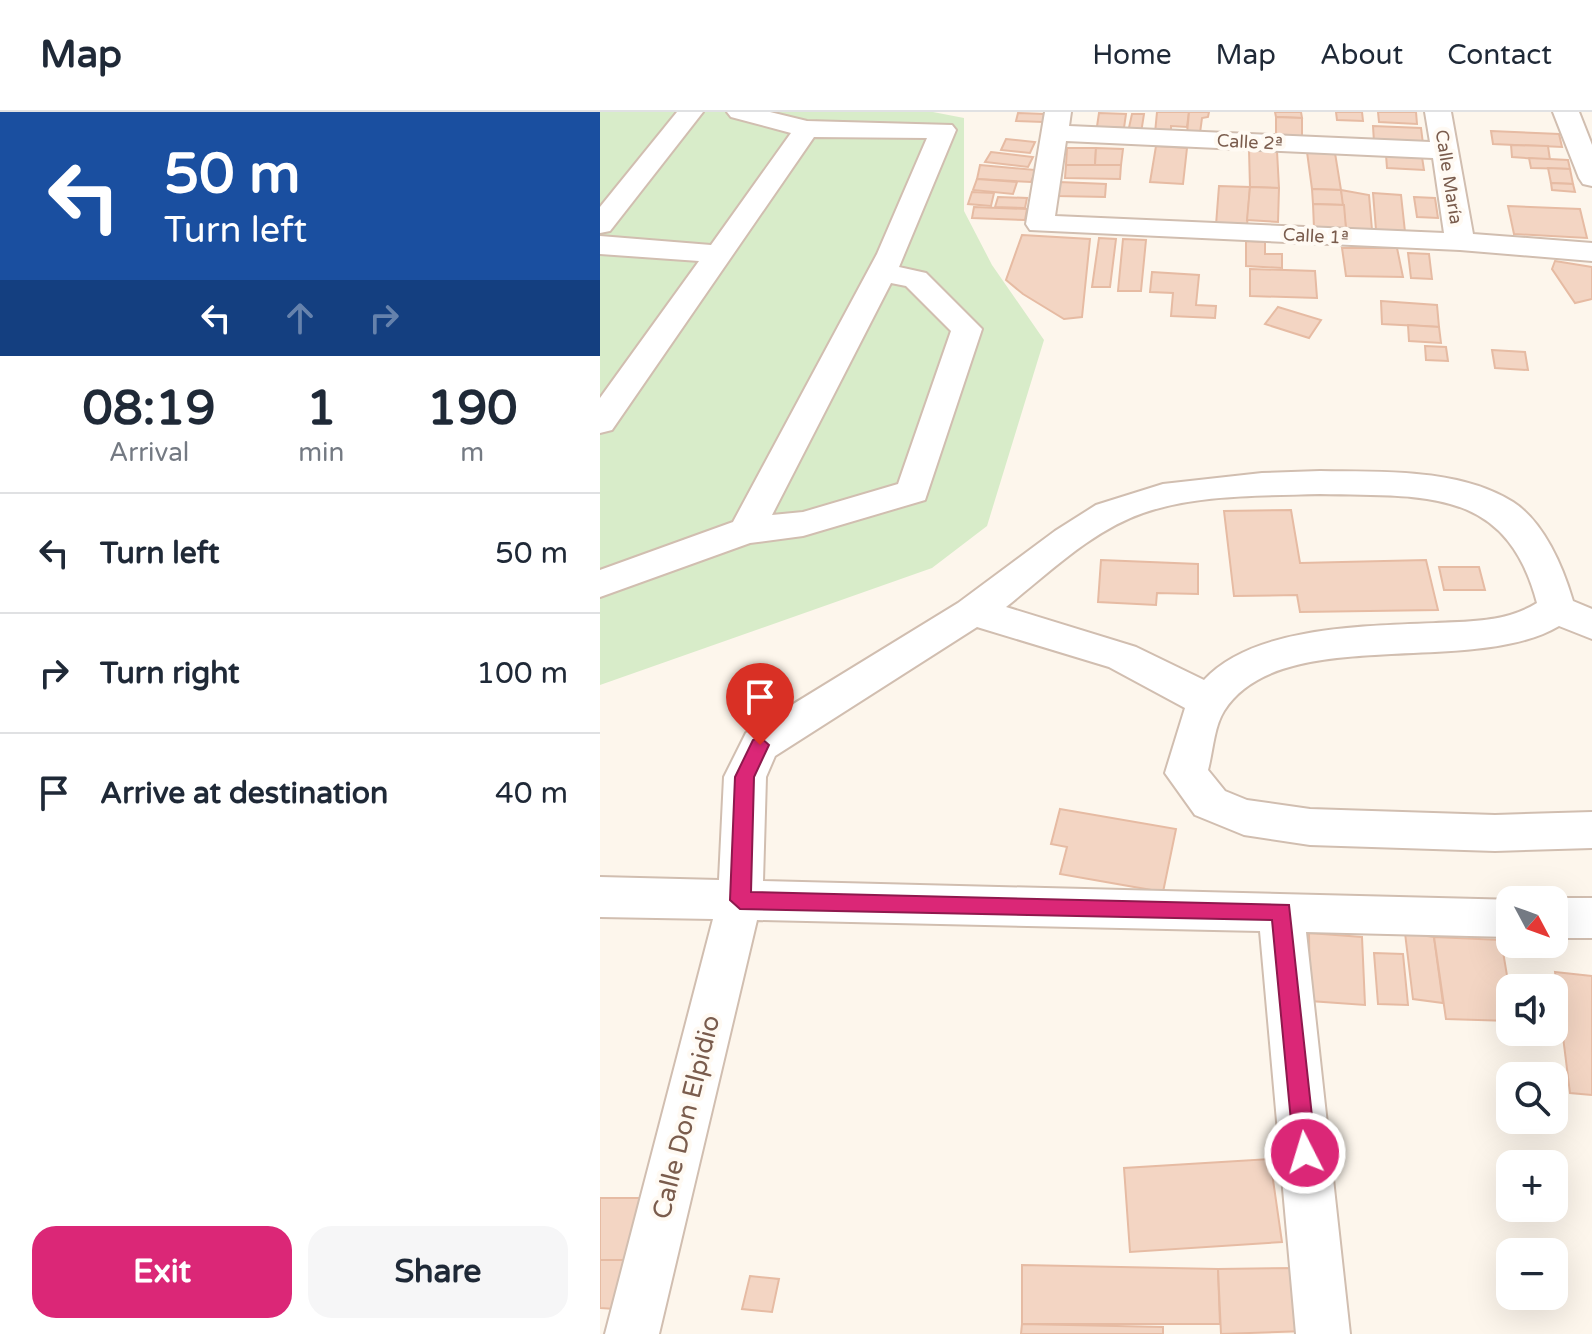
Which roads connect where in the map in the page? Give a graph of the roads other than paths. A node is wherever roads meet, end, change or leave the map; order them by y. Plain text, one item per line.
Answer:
1 (690, 112) edge
2 (740, 112) edge
3 (1438, 112) edge
4 (1566, 112) edge
5 (1056, 123) edge
6 (807, 129) junction
7 (1445, 151) junction
8 (1592, 178) edge
9 (600, 225) edge
10 (1460, 242) junction
11 (600, 245) edge
12 (1592, 252) edge
13 (720, 254) junction
14 (881, 272) junction
15 (600, 422) edge
16 (746, 531) junction
17 (600, 584) edge
18 (1557, 609) junction
19 (972, 612) junction
20 (1592, 625) edge
21 (1208, 702) junction
22 (1592, 830) edge
23 (600, 897) edge
24 (740, 900) junction
25 (1281, 912) junction
26 (1496, 917) edge
27 (1568, 918) edge
28 (1592, 918) edge
29 (600, 1331) edge
30 (623, 1334) edge
31 (632, 1334) edge
32 (1323, 1334) edge

1 - 9 street
2 - 6 street
3 - 7 street, Calle María
4 - 8 street
5 - 7 street, Calle 2ª
5 - 10 street, Calle 1ª
6 - 13 street
6 - 14 street
7 - 10 street, Calle María
10 - 12 street, Calle 1ª
11 - 13 street
13 - 15 street
14 - 16 street
14 - 16 street
16 - 17 street
18 - 19 street, Calle Don Elpidio
18 - 20 street
18 - 21 street
19 - 21 street
19 - 24 street, Calle Don Elpidio
21 - 22 street
23 - 24 street
24 - 25 street
24 - 31 street, Calle Don Elpidio
25 - 26 street
25 - 32 street
27 - 28 street
29 - 30 street

